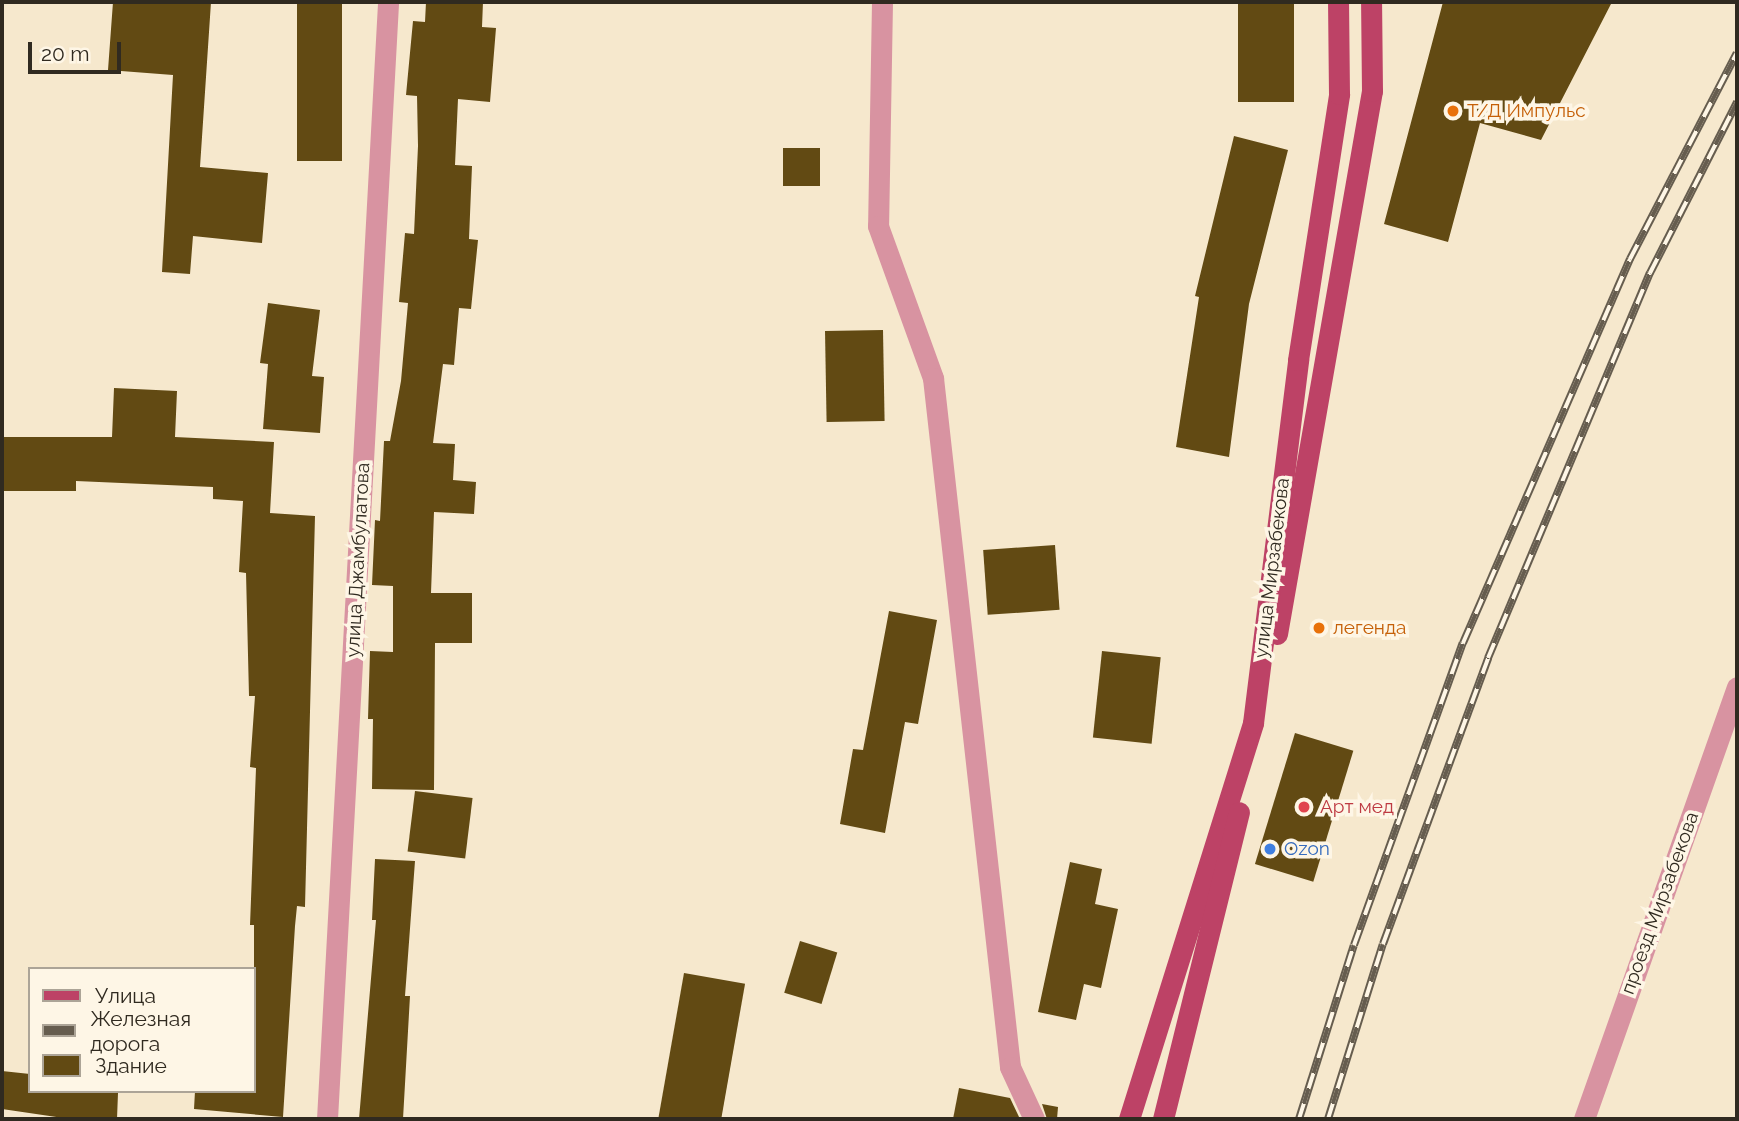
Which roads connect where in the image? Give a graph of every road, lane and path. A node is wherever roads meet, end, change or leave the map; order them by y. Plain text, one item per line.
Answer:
1 (388, 2) edge
2 (881, 2) edge
3 (1338, 2) edge
4 (1371, 2) edge
5 (1737, 687) edge
6 (327, 1119) edge
7 (1034, 1119) edge
8 (1129, 1119) edge
9 (1163, 1119) edge
10 (1584, 1119) edge

1 - 6 street, улица Джамбулатова
2 - 7 street
3 - 8 main road, улица Мирзабекова
4 - 9 main road, улица Мирзабекова
5 - 10 street, проезд Мирзабекова

